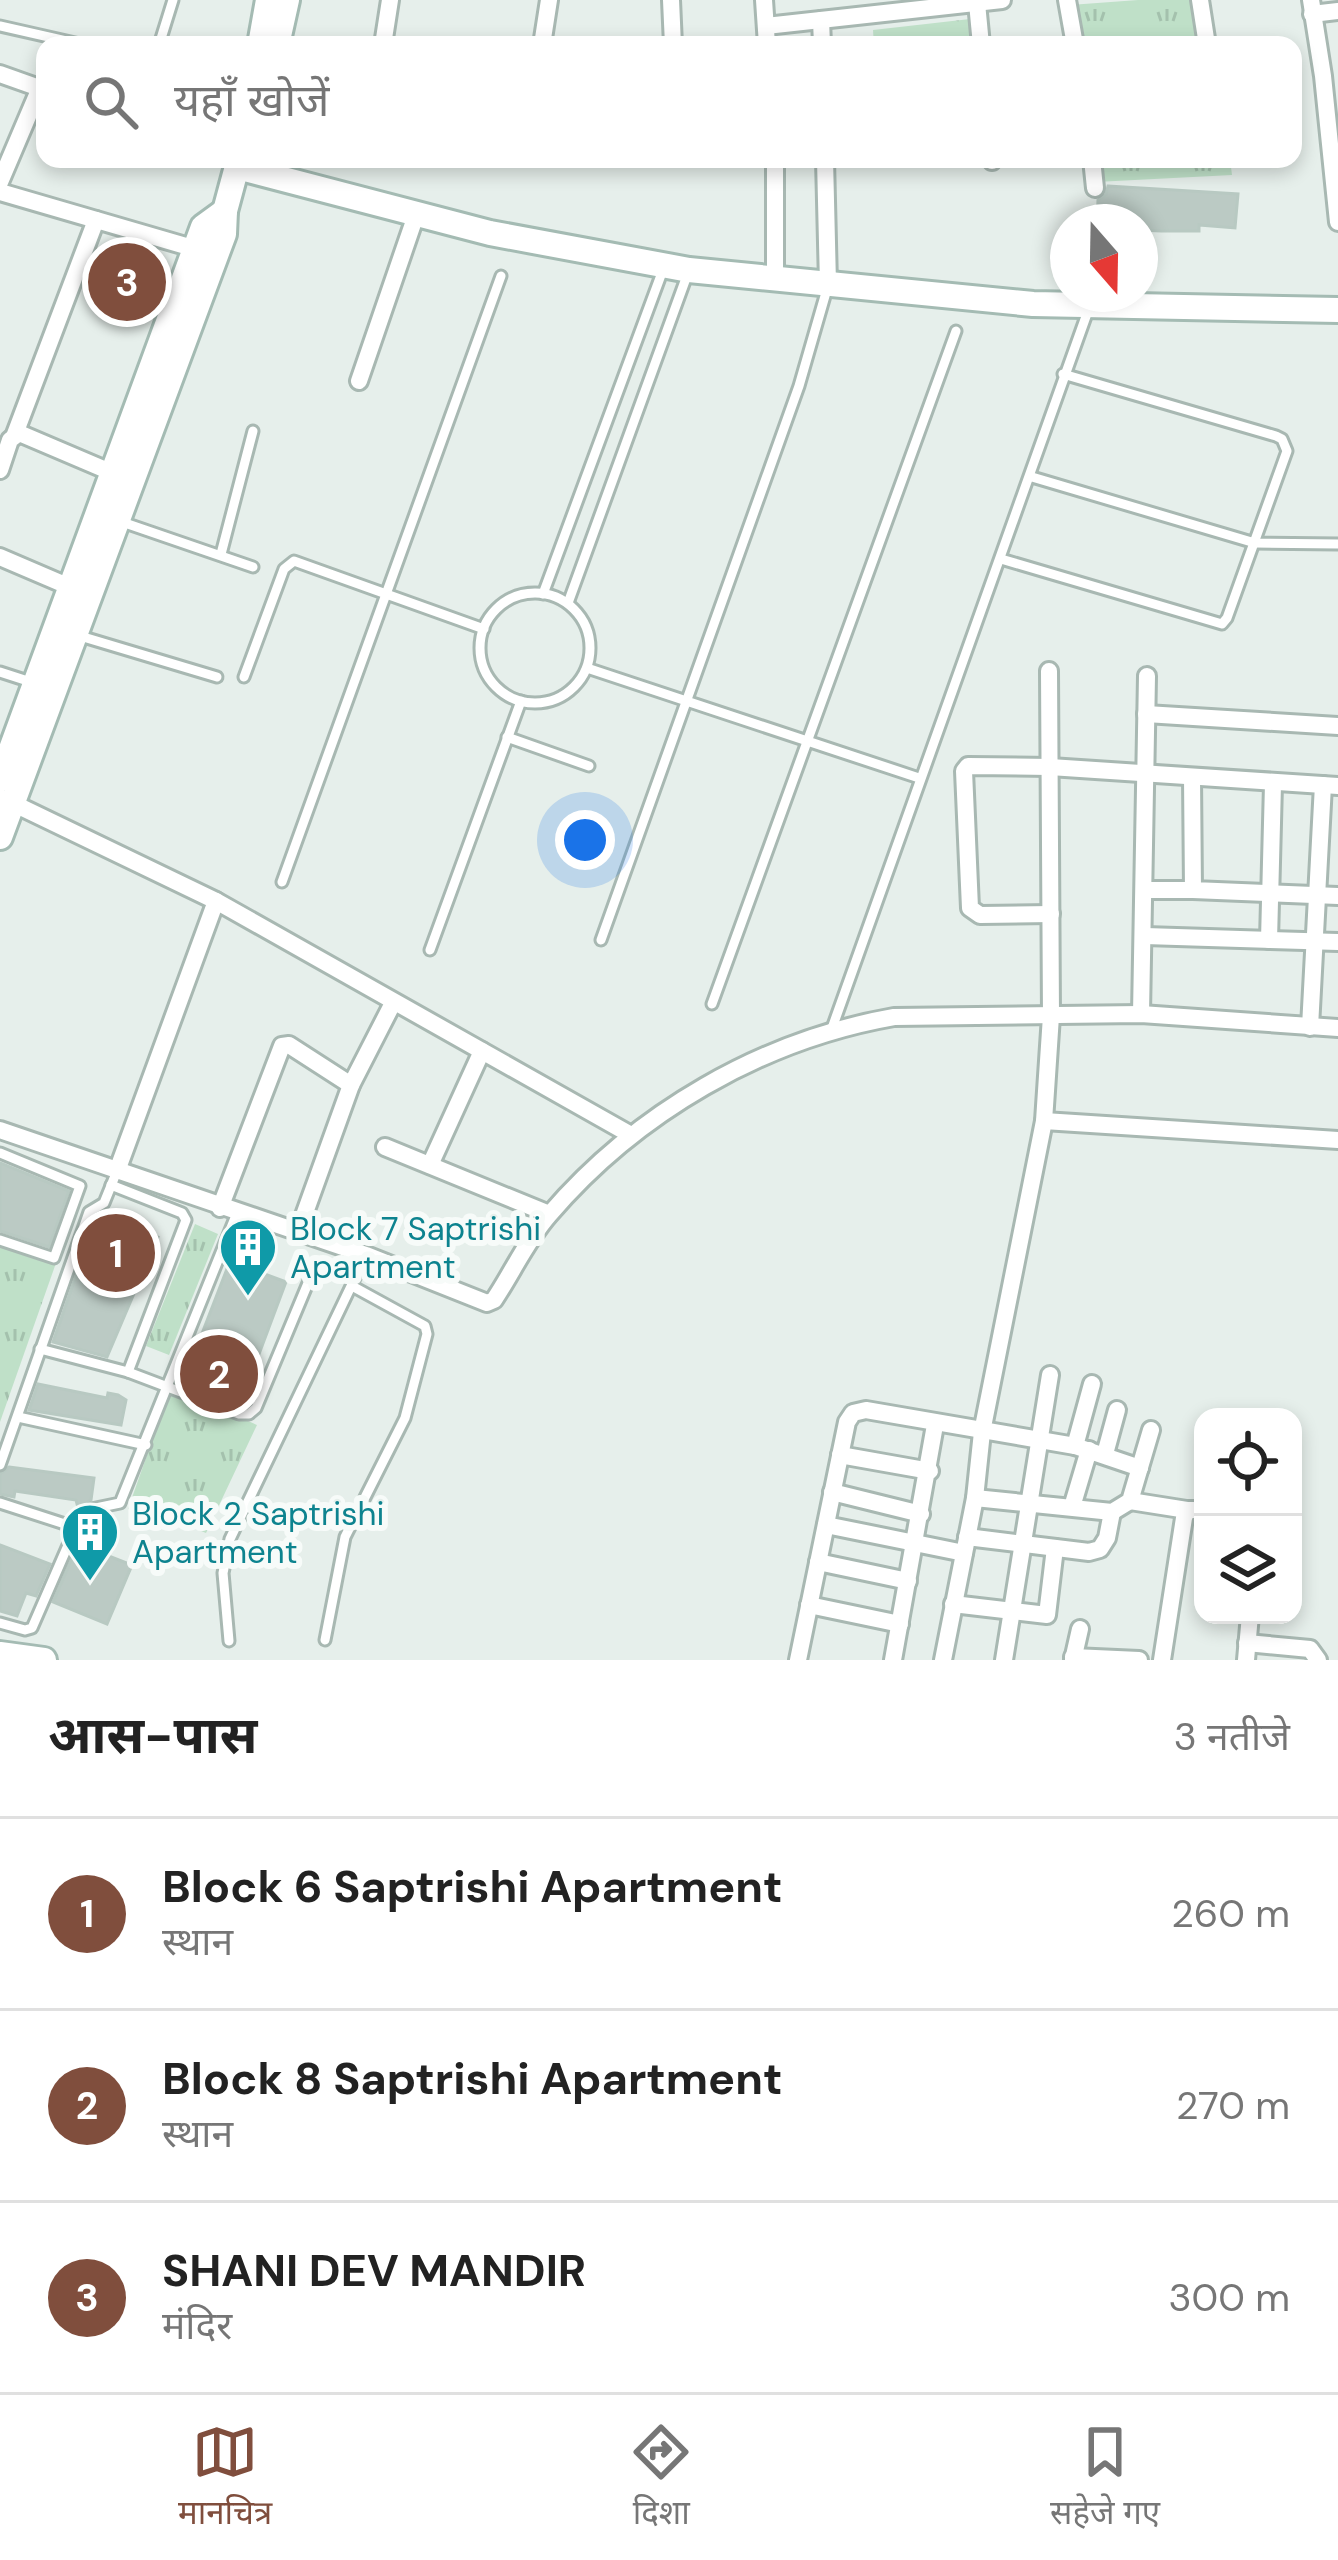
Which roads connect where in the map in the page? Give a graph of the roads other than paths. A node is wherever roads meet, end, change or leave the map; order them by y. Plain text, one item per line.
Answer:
1 (173, 0) edge
2 (268, 0) edge
3 (287, 0) edge
4 (390, 0) edge
5 (549, 0) edge
6 (671, 0) edge
7 (764, 0) edge
8 (1002, 0) edge
9 (1067, 0) edge
10 (1200, 0) edge
11 (956, 3) edge
12 (977, 3) junction
13 (1312, 7) edge
14 (1338, 10) edge
15 (821, 20) junction
16 (0, 26) edge
17 (44, 36) edge
18 (162, 36) edge
19 (262, 36) edge
20 (280, 36) edge
21 (384, 36) edge
22 (543, 36) edge
23 (673, 36) edge
24 (766, 36) edge
25 (822, 36) edge
26 (980, 36) edge
27 (1073, 36) edge
28 (1206, 36) edge
29 (0, 74) edge
30 (1331, 75) edge
31 (36, 87) edge
32 (36, 102) edge
33 (230, 168) edge
34 (252, 168) edge
35 (775, 168) edge
36 (825, 168) edge
37 (1092, 168) edge
38 (0, 182) edge
39 (1095, 188) dead end
40 (0, 192) edge
41 (225, 211) junction
42 (416, 215) junction
43 (96, 220) junction
44 (1338, 222) edge
45 (196, 248) junction
46 (676, 268) junction
47 (501, 276) dead end
48 (775, 279) junction
49 (828, 284) junction
50 (1050, 303) edge
51 (1158, 308) edge
52 (1338, 310) edge
53 (1088, 312) edge
54 (956, 331) dead end
55 (1063, 374) junction
56 (359, 381) dead end
57 (253, 431) dead end
58 (15, 434) junction
59 (0, 470) edge
60 (113, 473) junction
61 (1032, 477) junction
62 (118, 521) junction
63 (1255, 543) junction
64 (1338, 544) edge
65 (221, 554) junction
66 (0, 557) edge
67 (1001, 559) junction
68 (253, 567) dead end
69 (80, 590) junction
70 (387, 594) junction
71 (543, 594) junction
72 (568, 603) junction
73 (484, 629) junction
74 (75, 635) junction
75 (587, 668) junction
76 (1049, 671) dead end
77 (0, 672) edge
78 (217, 676) dead end
79 (244, 676) dead end
80 (1147, 676) dead end
81 (34, 683) junction
82 (520, 701) junction
83 (687, 701) junction
84 (1146, 714) junction
85 (1338, 726) edge
86 (507, 737) junction
87 (806, 742) junction
88 (589, 766) dead end
89 (1050, 767) junction
90 (1145, 773) junction
91 (1192, 777) junction
92 (919, 778) junction
93 (0, 779) edge
94 (1274, 784) junction
95 (1331, 785) edge
96 (8, 799) edge
97 (0, 837) edge
98 (282, 882) dead end
99 (1145, 890) junction
100 (1193, 890) junction
101 (1271, 893) junction
102 (1328, 896) edge
103 (216, 901) junction
104 (1051, 914) junction
105 (1145, 936) junction
106 (601, 940) dead end
107 (1269, 940) junction
108 (1316, 940) junction
109 (1338, 942) edge
110 (430, 950) dead end
111 (393, 1003) junction
112 (712, 1004) dead end
113 (1141, 1014) junction
114 (1051, 1016) junction
115 (1310, 1027) junction
116 (1338, 1028) edge
117 (831, 1031) junction
118 (482, 1051) junction
119 (351, 1084) junction
120 (1044, 1121) junction
121 (0, 1130) edge
122 (631, 1135) junction
123 (1338, 1140) edge
124 (385, 1147) dead end
125 (0, 1153) edge
126 (430, 1165) junction
127 (114, 1178) junction
128 (229, 1210) junction
129 (549, 1214) junction
130 (298, 1232) junction
131 (0, 1240) edge
132 (366, 1255) junction
133 (311, 1276) dead end
134 (352, 1286) junction
135 (40, 1349) junction
136 (128, 1372) junction
137 (1050, 1375) dead end
138 (1092, 1384) dead end
139 (169, 1388) junction
140 (1118, 1410) dead end
141 (18, 1417) junction
142 (935, 1425) junction
143 (1151, 1430) dead end
144 (982, 1432) junction
145 (1040, 1441) junction
146 (146, 1444) junction
147 (1090, 1450) junction
148 (840, 1455) junction
149 (0, 1465) edge
150 (1140, 1468) junction
151 (930, 1472) junction
152 (832, 1492) junction
153 (975, 1498) junction
154 (1130, 1502) junction
155 (0, 1503) edge
156 (1030, 1503) junction
157 (1072, 1507) junction
158 (1194, 1510) edge
159 (1112, 1512) junction
160 (921, 1514) junction
161 (1194, 1515) edge
162 (826, 1525) junction
163 (74, 1527) junction
164 (916, 1543) junction
165 (1023, 1544) junction
166 (965, 1545) junction
167 (1055, 1548) junction
168 (818, 1562) junction
169 (908, 1581) junction
170 (953, 1604) junction
171 (809, 1605) junction
172 (1012, 1611) junction
173 (0, 1623) edge
174 (900, 1624) junction
175 (1080, 1628) dead end
176 (325, 1640) dead end
177 (229, 1641) dead end
178 (1246, 1651) edge
179 (0, 1654) edge
180 (1073, 1659) edge
181 (44, 1660) edge
182 (798, 1660) edge
183 (893, 1660) edge
184 (943, 1660) edge
185 (1004, 1660) edge
186 (1139, 1660) edge
187 (1162, 1660) edge
188 (1318, 1660) edge

1 - 18 lane
2 - 19 street
3 - 20 street
4 - 21 street
5 - 22 street
6 - 23 street
7 - 24 street
8 - 12 street
9 - 27 street
10 - 28 street
11 - 12 street
11 - 15 street
12 - 26 street
13 - 14 street
13 - 30 street
15 - 24 street
15 - 25 street
16 - 17 lane
29 - 31 street
30 - 44 street
32 - 38 street
33 - 41 street
34 - 42 street
35 - 48 street
36 - 49 street
37 - 39 street
40 - 43 street
41 - 45 street
41 - 62 street
42 - 46 street
42 - 56 street
43 - 45 street
43 - 58 street
45 - 60 street
46 - 48 street
46 - 71 lane
46 - 72 lane
47 - 70 lane
48 - 49 street
49 - 50 street
49 - 83 lane
51 - 52 street
53 - 55 lane
54 - 87 lane
55 - 61 lane
55 - 63 lane
57 - 65 lane
58 - 59 street
58 - 60 street
60 - 69 street
61 - 63 lane
61 - 67 lane
62 - 65 lane
62 - 69 street
63 - 64 lane
63 - 67 lane
65 - 68 lane
66 - 69 street
67 - 92 lane
69 - 74 street
69 - 81 street
70 - 73 lane
70 - 79 lane
70 - 98 lane
71 - 72 lane
71 - 73 lane
72 - 75 lane
73 - 82 lane
74 - 78 lane
74 - 96 street
75 - 82 lane
75 - 83 lane
76 - 89 street
77 - 81 lane
80 - 84 street
81 - 93 street
82 - 86 lane
83 - 87 lane
83 - 106 lane
84 - 85 street
84 - 90 street
86 - 88 lane
86 - 110 lane
87 - 92 lane
87 - 112 lane
89 - 90 street
89 - 104 street
89 - 104 street
90 - 91 street
90 - 99 street
91 - 94 street
91 - 100 street
92 - 117 lane
94 - 95 street
94 - 101 street
95 - 102 street
96 - 97 street
96 - 103 street
99 - 100 street
99 - 105 street
100 - 101 street
101 - 102 street
101 - 107 street
102 - 108 street
103 - 111 street
103 - 127 street
104 - 114 street
105 - 107 street
105 - 113 street
107 - 108 street
108 - 109 street
108 - 115 street
111 - 118 street
111 - 119 street
113 - 114 street
113 - 115 street
114 - 117 street
114 - 120 street
115 - 116 street
117 - 122 street
118 - 122 street
118 - 126 street
119 - 128 street
119 - 130 street
120 - 123 street
120 - 144 street
121 - 127 street
122 - 129 street
124 - 126 street
125 - 131 lane
126 - 129 street
127 - 128 street
127 - 135 lane
127 - 136 lane
128 - 130 street
128 - 139 lane
129 - 132 street
130 - 132 street
132 - 134 lane
133 - 139 lane
134 - 176 lane
134 - 177 lane
135 - 136 lane
135 - 141 lane
136 - 139 lane
137 - 145 street
138 - 147 street
139 - 146 lane
140 - 147 street
141 - 146 lane
141 - 149 lane
142 - 144 street
142 - 148 street
142 - 151 street
143 - 150 street
144 - 145 street
144 - 153 street
145 - 147 street
145 - 156 street
146 - 163 lane
147 - 150 street
147 - 157 street
148 - 151 street
148 - 152 street
150 - 154 street
151 - 160 street
152 - 160 street
152 - 162 street
153 - 156 street
153 - 166 street
154 - 158 street
154 - 159 street
155 - 163 lane
156 - 157 street
156 - 165 street
157 - 159 street
159 - 167 street
160 - 164 street
161 - 187 street
162 - 164 street
162 - 168 street
163 - 173 lane
164 - 166 street
164 - 169 street
165 - 166 street
165 - 167 street
165 - 172 street
166 - 170 street
167 - 172 street
168 - 169 street
168 - 171 street
169 - 174 street
170 - 172 street
170 - 184 street
171 - 174 street
171 - 182 street
172 - 185 street
174 - 183 street
175 - 180 street
178 - 188 street
179 - 181 street
180 - 186 street

